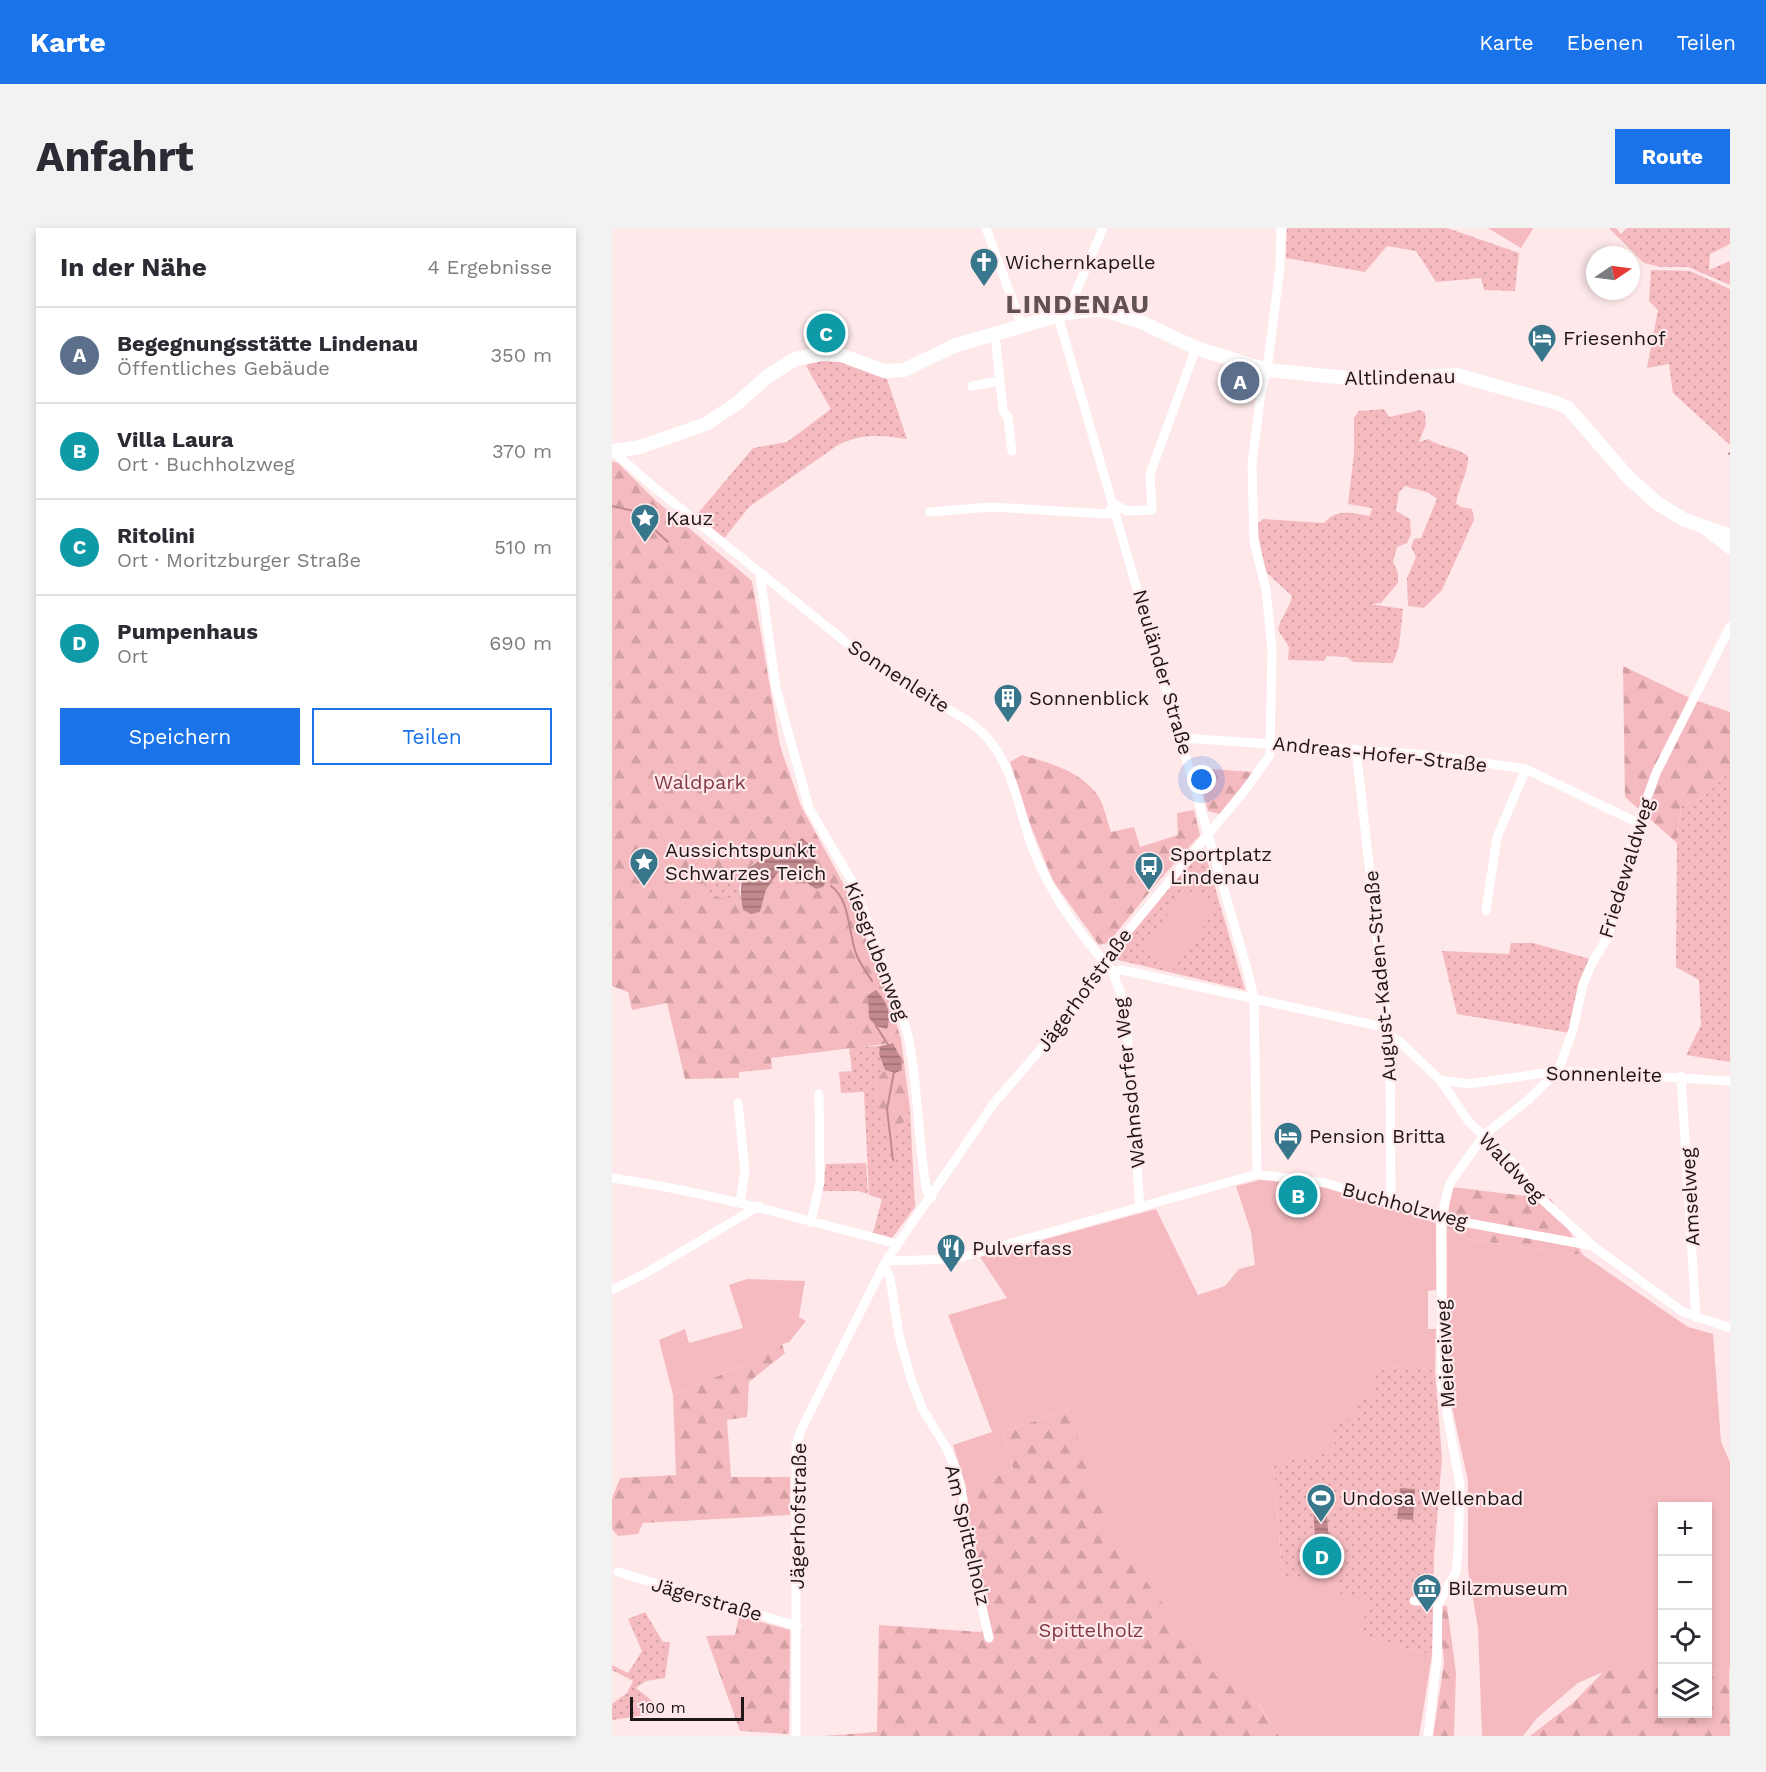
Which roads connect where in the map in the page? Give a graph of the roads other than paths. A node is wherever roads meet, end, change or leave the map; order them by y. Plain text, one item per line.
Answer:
1 (986, 228) edge
2 (1103, 228) edge
3 (1281, 228) edge
4 (1062, 315) junction
5 (1022, 326) junction
6 (995, 335) junction
7 (1196, 348) junction
8 (1267, 370) junction
9 (999, 381) junction
10 (972, 386) dead end
11 (613, 451) edge
12 (1012, 451) dead end
13 (1114, 504) junction
14 (930, 512) dead end
15 (1697, 524) junction
16 (1730, 536) edge
17 (1730, 550) edge
18 (760, 574) junction
19 (1730, 627) edge
20 (1182, 738) junction
21 (1273, 742) junction
22 (1356, 749) junction
23 (1526, 769) junction
24 (1638, 823) junction
25 (1207, 836) junction
26 (1486, 911) dead end
27 (1105, 963) junction
28 (1112, 971) junction
29 (1254, 999) junction
30 (1388, 1031) junction
31 (1557, 1071) junction
32 (1681, 1076) junction
33 (1440, 1080) junction
34 (1730, 1081) edge
35 (819, 1094) dead end
36 (738, 1103) dead end
37 (1484, 1135) junction
38 (1257, 1174) junction
39 (612, 1178) edge
40 (932, 1197) junction
41 (740, 1202) junction
42 (1391, 1204) junction
43 (759, 1206) junction
44 (1140, 1208) junction
45 (1441, 1218) junction
46 (811, 1222) junction
47 (897, 1244) junction
48 (1593, 1246) junction
49 (885, 1263) junction
50 (612, 1290) edge
51 (1696, 1318) junction
52 (1730, 1328) edge
53 (618, 1572) dead end
54 (1414, 1601) dead end
55 (1439, 1601) junction
56 (797, 1626) junction
57 (990, 1638) dead end
58 (796, 1736) edge
59 (1428, 1736) edge

1 - 5 street
2 - 4 street
3 - 8 street, Jägerhofstraße
4 - 5 street, Altlindenau
4 - 7 street, Altlindenau
4 - 13 street, Neuländer Straße
5 - 6 street, Altlindenau
6 - 9 street
6 - 11 street, Altlindenau
7 - 8 street, Altlindenau
7 - 13 street
8 - 15 street, Altlindenau
8 - 21 street, Jägerhofstraße
9 - 10 street
9 - 12 street
11 - 18 street, Sonnenleite
13 - 14 street
13 - 20 street, Neuländer Straße
15 - 16 street, Altlindenau
15 - 17 street, Altlindenau
18 - 27 street, Sonnenleite
18 - 40 street, Kiesgrubenweg
19 - 24 street, Friedewaldweg
20 - 21 street, Andreas-Hofer-Straße
20 - 25 street, Neuländer Straße
21 - 22 street, Andreas-Hofer-Straße
21 - 25 street, Jägerhofstraße
22 - 23 street, Andreas-Hofer-Straße
22 - 30 street, August-Kaden-Straße
23 - 24 street, Andreas-Hofer-Straße
23 - 26 street
24 - 31 street, Friedewaldweg
25 - 27 street, Jägerhofstraße
25 - 29 street, Neuländer Straße
27 - 28 street, Wahnsdorfer Weg
27 - 40 street, Jägerhofstraße
28 - 29 street
28 - 44 street, Wahnsdorfer Weg
29 - 30 street
29 - 38 street, Neuländer Straße
30 - 33 street
30 - 42 street, August-Kaden-Straße
31 - 32 street, Sonnenleite
31 - 33 street, Sonnenleite
31 - 37 street, Friedewaldweg
32 - 34 street, Sonnenleite
32 - 51 street, Amselweg
33 - 37 street, Waldweg
35 - 46 street
36 - 41 street
37 - 45 street, Friedewaldweg
37 - 48 street, Waldweg
38 - 42 street, Buchholzweg
38 - 44 street, Buchholzweg
39 - 41 street
40 - 47 street, Jägerhofstraße
41 - 43 street
42 - 45 street, Buchholzweg
43 - 46 street
43 - 50 street
44 - 49 street, Buchholzweg
45 - 48 street, Buchholzweg
45 - 55 street, Meiereiweg
46 - 47 street
47 - 49 street, Jägerhofstraße
48 - 51 street, Buchholzweg
49 - 56 street, Jägerhofstraße
49 - 57 street, Am Spittelholz
51 - 52 street, Buchholzweg
53 - 56 street, Jägerstraße
54 - 55 street
55 - 59 street, Meiereiweg
56 - 58 street, Jägerhofstraße

